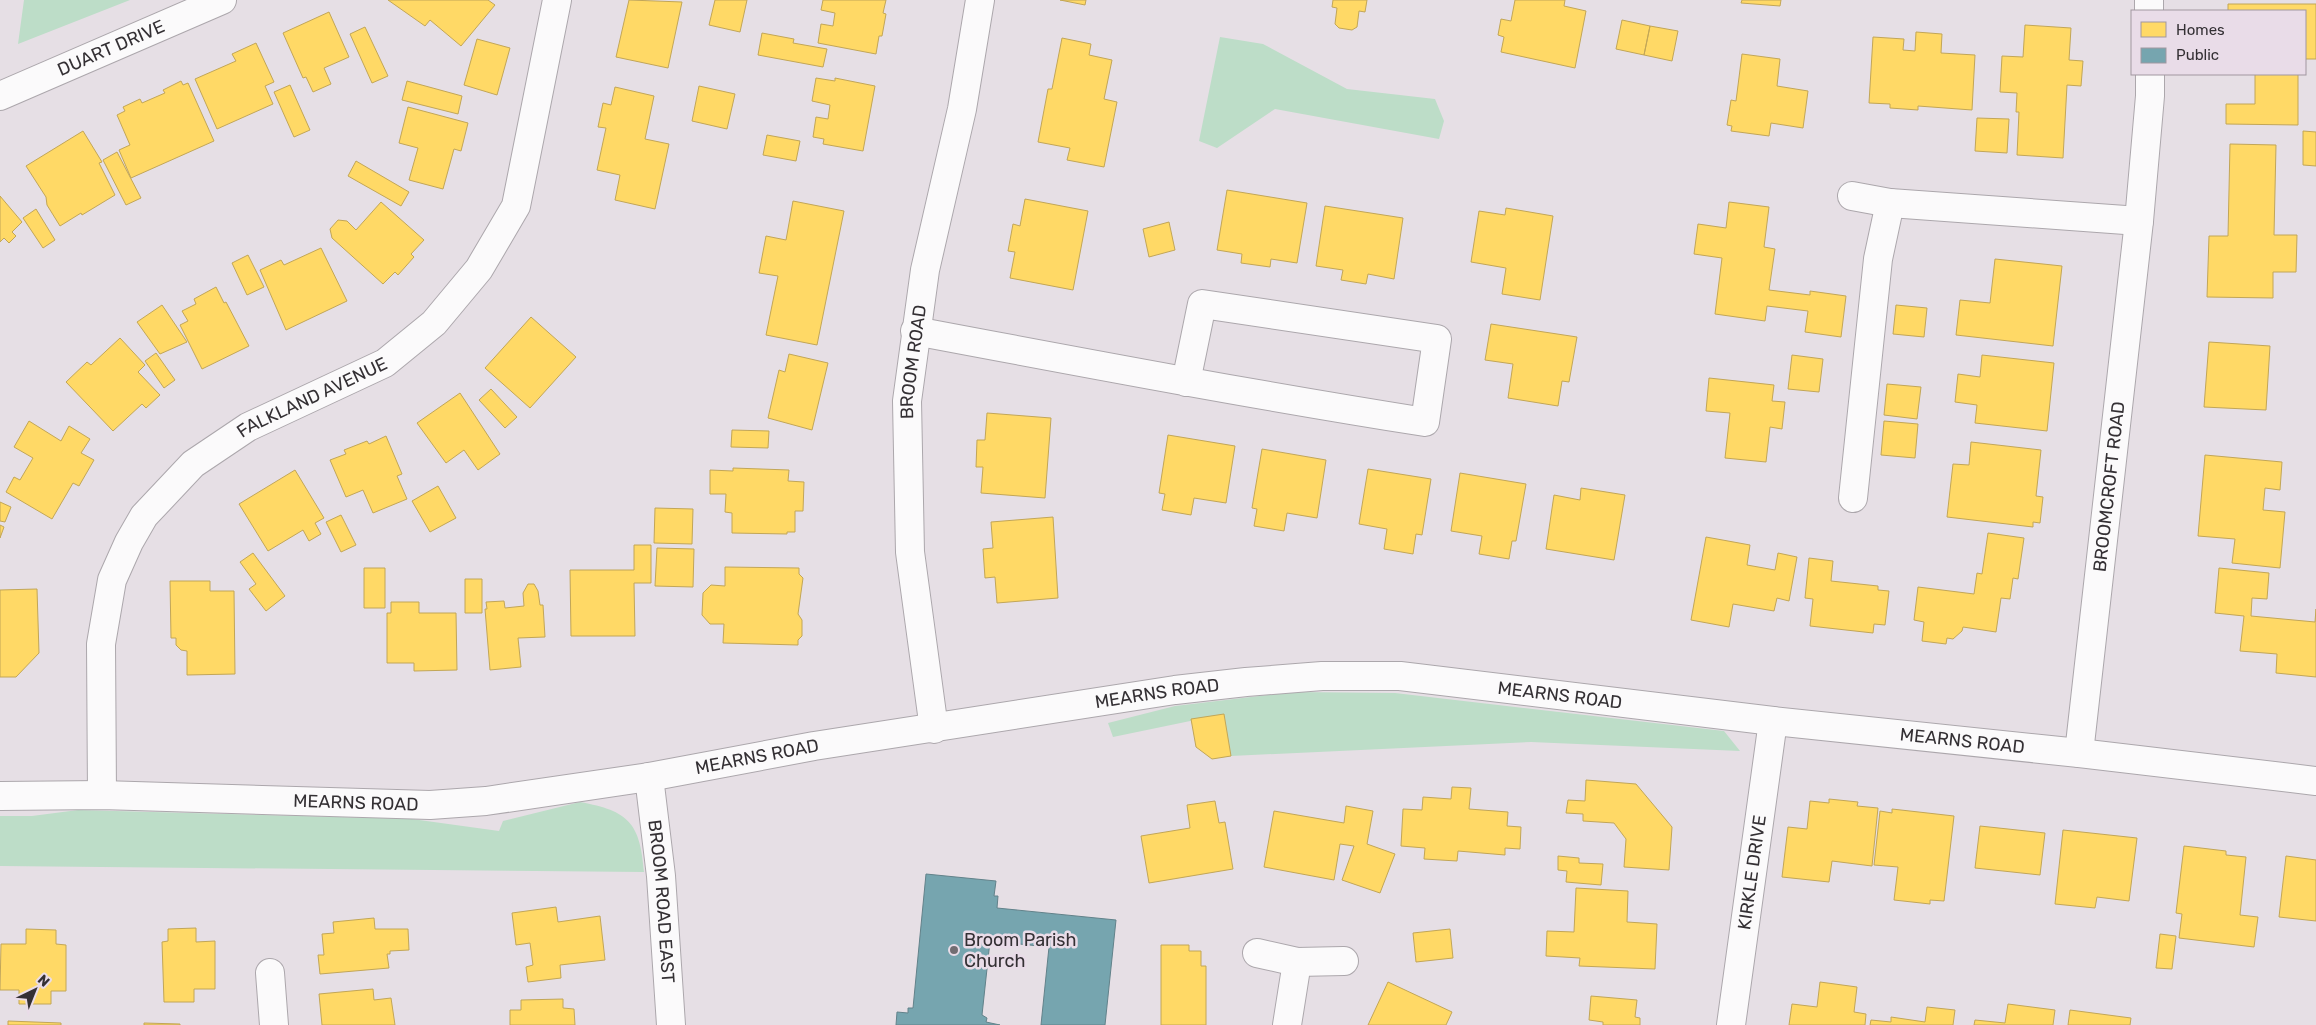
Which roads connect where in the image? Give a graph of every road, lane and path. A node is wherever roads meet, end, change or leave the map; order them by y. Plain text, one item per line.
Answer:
1 (222, 0) edge
2 (558, 0) edge
3 (980, 0) edge
4 (2150, 75) edge
5 (0, 96) edge
6 (1852, 196) dead end
7 (1890, 203) junction
8 (2139, 221) junction
9 (915, 331) junction
10 (1186, 382) junction
11 (1853, 498) dead end
12 (1773, 721) junction
13 (934, 729) junction
14 (2079, 753) junction
15 (649, 777) junction
16 (2316, 781) edge
17 (102, 795) junction
18 (0, 796) edge
19 (1257, 952) dead end
20 (1344, 961) dead end
21 (1297, 962) junction
22 (270, 974) dead end
23 (274, 1025) edge
24 (671, 1025) edge
25 (1287, 1025) edge
26 (1731, 1025) edge

1 - 5 street, DUART DRIVE
2 - 17 street, FALKLAND AVENUE
3 - 9 street, BROOM ROAD
4 - 8 street, BROOMCROFT ROAD
6 - 7 street
7 - 8 street
7 - 11 street
8 - 14 street, BROOMCROFT ROAD
9 - 10 street
9 - 13 street, BROOM ROAD
10 - 10 street
12 - 13 street, MEARNS ROAD
12 - 14 street, MEARNS ROAD
12 - 26 street, KIRKLE DRIVE
13 - 15 street, MEARNS ROAD
14 - 16 street, MEARNS ROAD
15 - 17 street, MEARNS ROAD
15 - 24 street, BROOM ROAD EAST
17 - 18 street, MEARNS ROAD
19 - 21 street
20 - 21 street
21 - 25 street
22 - 23 street

